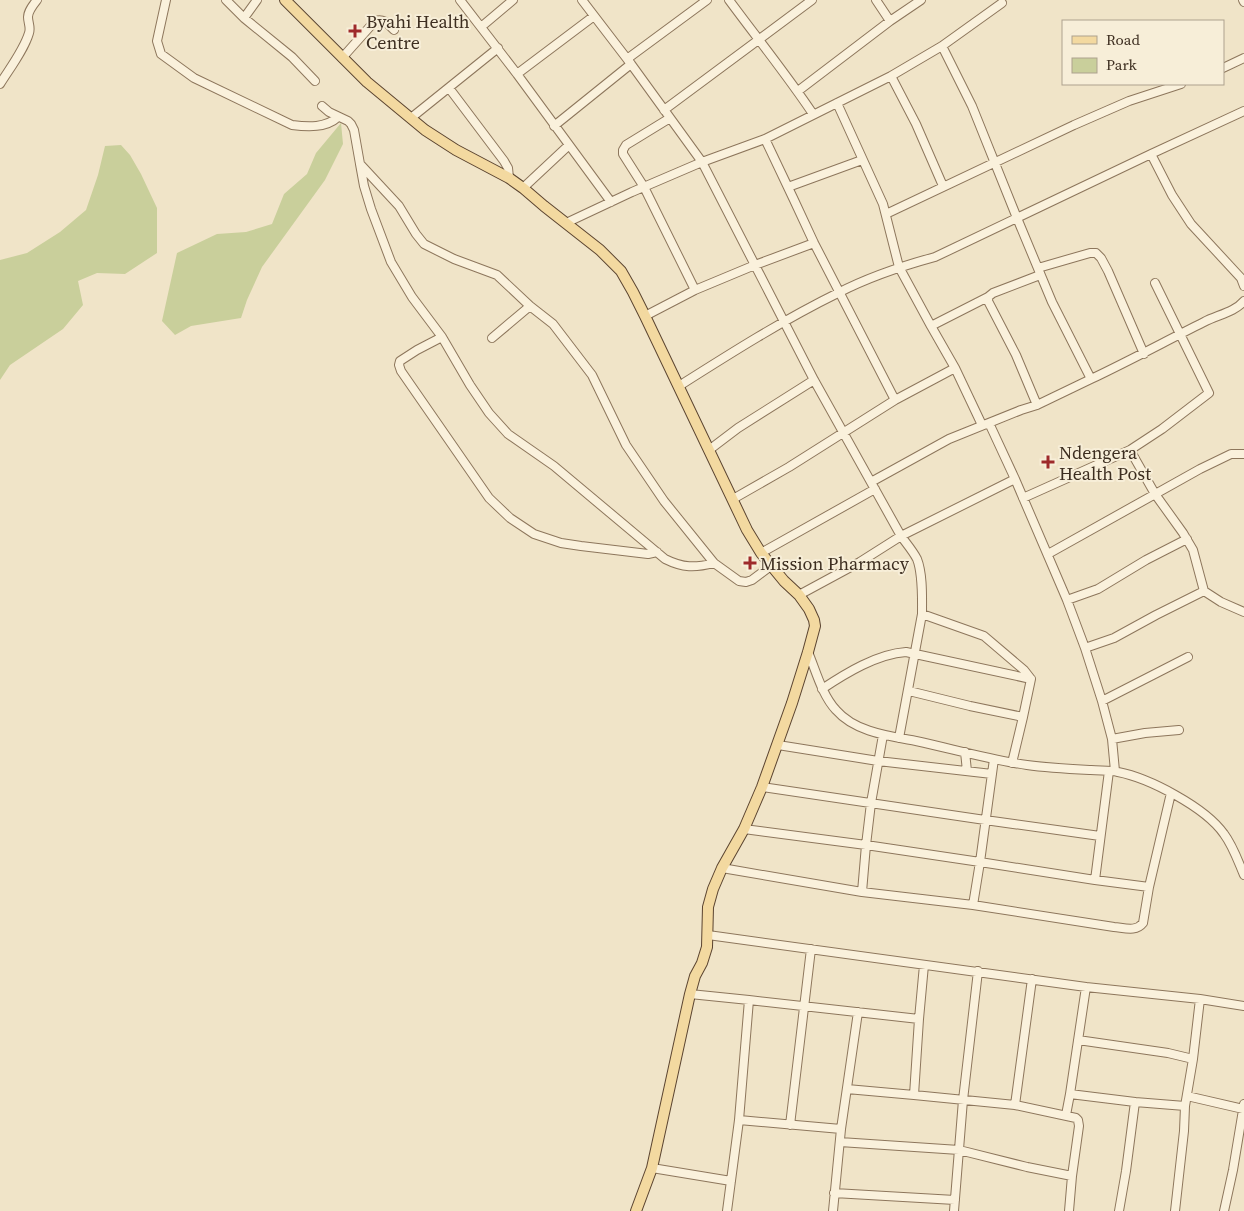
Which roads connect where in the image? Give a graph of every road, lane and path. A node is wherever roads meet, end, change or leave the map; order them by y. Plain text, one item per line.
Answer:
1 (36, 0) edge
2 (166, 0) edge
3 (226, 0) edge
4 (257, 0) edge
5 (285, 0) edge
6 (460, 0) edge
7 (582, 0) edge
8 (707, 0) edge
9 (729, 0) edge
10 (812, 0) edge
11 (876, 0) edge
12 (921, 0) edge
13 (510, 1) edge
14 (1002, 3) dead end
15 (594, 16) junction
16 (244, 18) junction
17 (890, 22) junction
18 (481, 26) junction
19 (394, 30) dead end
20 (758, 40) junction
21 (942, 46) junction
22 (498, 48) junction
23 (342, 58) junction
24 (1244, 58) edge
25 (629, 61) junction
26 (1224, 68) edge
27 (517, 74) junction
28 (891, 76) junction
29 (315, 81) dead end
30 (0, 84) edge
31 (1178, 85) edge
32 (448, 88) junction
33 (798, 91) junction
34 (837, 103) junction
35 (322, 106) dead end
36 (664, 110) junction
37 (1244, 111) edge
38 (813, 114) junction
39 (338, 117) junction
40 (410, 118) junction
41 (670, 118) junction
42 (554, 126) junction
43 (765, 139) junction
44 (569, 145) junction
45 (1151, 154) junction
46 (862, 160) junction
47 (702, 162) junction
48 (994, 162) junction
49 (360, 164) junction
50 (510, 178) junction
51 (943, 186) junction
52 (644, 187) junction
53 (788, 187) junction
54 (523, 188) junction
55 (612, 202) junction
56 (886, 214) junction
57 (1016, 218) junction
58 (566, 223) junction
59 (814, 243) junction
60 (754, 265) junction
61 (899, 267) junction
62 (1039, 272) junction
63 (1155, 283) dead end
64 (1244, 286) edge
65 (695, 290) junction
66 (840, 292) junction
67 (988, 297) junction
68 (1244, 301) edge
69 (530, 306) junction
70 (645, 316) junction
71 (784, 322) junction
72 (931, 326) junction
73 (1181, 335) junction
74 (442, 337) junction
75 (492, 338) dead end
76 (1144, 354) junction
77 (955, 368) junction
78 (1091, 379) junction
79 (814, 380) junction
80 (679, 386) junction
81 (895, 400) junction
82 (1037, 405) junction
83 (985, 424) junction
84 (843, 434) junction
85 (709, 450) junction
86 (1130, 450) junction
87 (1244, 454) edge
88 (1015, 479) junction
89 (871, 482) junction
90 (875, 489) junction
91 (1155, 494) junction
92 (1023, 498) junction
93 (733, 499) junction
94 (901, 536) junction
95 (1187, 539) junction
96 (657, 552) junction
97 (761, 553) junction
98 (1048, 554) junction
99 (714, 563) junction
100 (772, 565) junction
101 (1204, 592) junction
102 (799, 595) junction
103 (1067, 600) junction
104 (1244, 612) edge
105 (922, 614) junction
106 (1085, 648) junction
107 (808, 652) junction
108 (915, 653) junction
109 (1188, 657) dead end
110 (1031, 679) junction
111 (822, 689) junction
112 (908, 691) junction
113 (1102, 701) junction
114 (1023, 717) junction
115 (1179, 730) dead end
116 (884, 735) junction
117 (900, 738) junction
118 (1112, 739) junction
119 (778, 745) junction
120 (965, 752) junction
121 (994, 759) junction
122 (878, 761) junction
123 (1012, 763) junction
124 (967, 771) junction
125 (1112, 771) junction
126 (992, 774) junction
127 (762, 787) junction
128 (1171, 793) junction
129 (870, 803) junction
130 (985, 820) junction
131 (744, 828) junction
132 (1100, 836) junction
133 (866, 845) junction
134 (980, 862) junction
135 (722, 868) junction
136 (1244, 875) edge
137 (1095, 880) junction
138 (1149, 887) junction
139 (862, 892) junction
140 (973, 905) junction
141 (708, 935) junction
142 (811, 949) junction
143 (924, 965) junction
144 (978, 971) junction
145 (1032, 979) junction
146 (1086, 987) junction
147 (690, 994) junction
148 (749, 1000) junction
149 (1200, 1000) junction
150 (1244, 1006) edge
151 (804, 1007) junction
152 (858, 1012) junction
153 (919, 1019) junction
154 (1078, 1040) junction
155 (1194, 1059) junction
156 (847, 1090) junction
157 (914, 1094) junction
158 (1070, 1094) junction
159 (1187, 1096) junction
160 (964, 1100) junction
161 (1136, 1102) junction
162 (1244, 1104) edge
163 (1015, 1105) junction
164 (1185, 1106) junction
165 (1243, 1109) edge
166 (1066, 1115) junction
167 (739, 1120) junction
168 (790, 1125) junction
169 (841, 1129) junction
170 (840, 1142) junction
171 (959, 1150) junction
172 (652, 1168) junction
173 (1072, 1176) junction
174 (731, 1181) junction
175 (834, 1193) junction
176 (955, 1200) junction
177 (636, 1211) edge
178 (727, 1211) edge
179 (832, 1211) edge
180 (954, 1211) edge
181 (1069, 1211) edge
182 (1119, 1211) edge
183 (1175, 1211) edge
184 (1224, 1211) edge

1 - 30 street
2 - 39 street
3 - 16 street
4 - 16 street
5 - 23 main road
6 - 18 street
7 - 15 street
8 - 25 street
9 - 20 street
10 - 20 street
11 - 17 street
12 - 17 street
13 - 18 street
14 - 21 street
15 - 25 street
15 - 27 street
16 - 29 street
17 - 33 street
18 - 22 street
19 - 23 street
20 - 33 street
20 - 36 street
21 - 28 street
21 - 48 street
22 - 27 street
22 - 32 street
23 - 40 main road
24 - 26 street
25 - 36 street
25 - 42 street
27 - 42 street
28 - 34 street
28 - 51 street
31 - 48 street
32 - 40 street
32 - 50 street
33 - 38 street
34 - 38 street
34 - 46 street
35 - 39 street
36 - 41 street
37 - 45 street
38 - 43 street
39 - 49 street
40 - 50 main road
41 - 47 street
41 - 52 street
42 - 44 street
43 - 47 street
43 - 53 street
44 - 54 street
44 - 55 street
45 - 57 street
45 - 64 street
46 - 53 street
46 - 56 street
47 - 52 street
47 - 60 street
48 - 51 street
48 - 57 street
49 - 69 street
49 - 74 street
50 - 54 main road
51 - 56 street
52 - 55 street
52 - 65 street
53 - 59 street
54 - 58 main road
55 - 58 street
56 - 61 street
57 - 61 street
57 - 62 street
58 - 70 main road
59 - 60 street
59 - 66 street
60 - 65 street
60 - 71 street
61 - 66 street
61 - 72 street
62 - 67 street
62 - 76 street
62 - 78 street
63 - 73 street
65 - 70 street
66 - 71 street
66 - 81 street
67 - 72 street
67 - 82 street
68 - 73 street
69 - 75 street
69 - 99 street
70 - 80 main road
71 - 79 street
71 - 80 street
72 - 77 street
73 - 76 street
73 - 86 street
74 - 96 street
74 - 96 street
76 - 78 street
77 - 81 street
77 - 83 street
78 - 82 street
79 - 84 street
79 - 85 street
80 - 85 main road
81 - 84 street
82 - 83 street
83 - 88 street
83 - 89 street
84 - 89 street
84 - 93 street
85 - 93 main road
86 - 91 street
86 - 92 street
87 - 91 street
88 - 92 street
88 - 94 street
89 - 90 street
90 - 94 street
90 - 97 street
91 - 95 street
91 - 98 street
92 - 98 street
93 - 97 main road
94 - 102 street
94 - 105 street
95 - 101 street
95 - 103 street
96 - 99 street
97 - 100 main road
98 - 103 street
99 - 100 street
100 - 102 main road
101 - 104 street
101 - 106 street
102 - 107 main road
103 - 106 street
105 - 108 street
105 - 110 street
106 - 113 street
107 - 111 street
107 - 119 main road
108 - 110 street
108 - 111 street
108 - 112 street
109 - 113 street
110 - 114 street
111 - 116 street
112 - 114 street
112 - 117 street
113 - 118 street
114 - 123 street
115 - 118 street
116 - 117 street
116 - 122 street
117 - 120 street
118 - 125 street
119 - 122 street
119 - 127 main road
120 - 121 street
120 - 124 street
121 - 123 street
121 - 126 street
122 - 124 street
122 - 129 street
123 - 125 street
124 - 126 street
125 - 128 street
125 - 132 street
126 - 130 street
127 - 129 street
127 - 131 main road
128 - 136 street
128 - 138 street
129 - 130 street
129 - 133 street
130 - 132 street
130 - 134 street
131 - 133 street
131 - 135 main road
132 - 137 street
133 - 134 street
133 - 139 street
134 - 137 street
134 - 140 street
135 - 139 street
135 - 141 main road
137 - 138 street
138 - 140 street
139 - 140 street
141 - 142 street
141 - 147 main road
142 - 143 street
142 - 151 street
143 - 144 street
143 - 153 street
144 - 145 street
144 - 160 street
145 - 146 street
145 - 163 street
146 - 149 street
146 - 154 street
147 - 148 street
147 - 172 main road
148 - 151 street
148 - 167 street
149 - 150 street
149 - 155 street
151 - 152 street
151 - 168 street
152 - 153 street
152 - 156 street
153 - 157 street
154 - 155 street
154 - 158 street
155 - 159 street
156 - 157 street
156 - 169 street
157 - 160 street
158 - 161 street
158 - 166 street
159 - 164 street
159 - 165 street
160 - 163 street
160 - 171 street
161 - 164 street
161 - 182 street
162 - 165 street
163 - 166 street
164 - 183 street
165 - 184 street
166 - 173 street
167 - 168 street
167 - 174 street
168 - 169 street
169 - 170 street
170 - 171 street
170 - 175 street
171 - 173 street
171 - 176 street
172 - 174 street
172 - 177 main road
173 - 181 street
174 - 178 street
175 - 176 street
175 - 179 street
176 - 180 street

